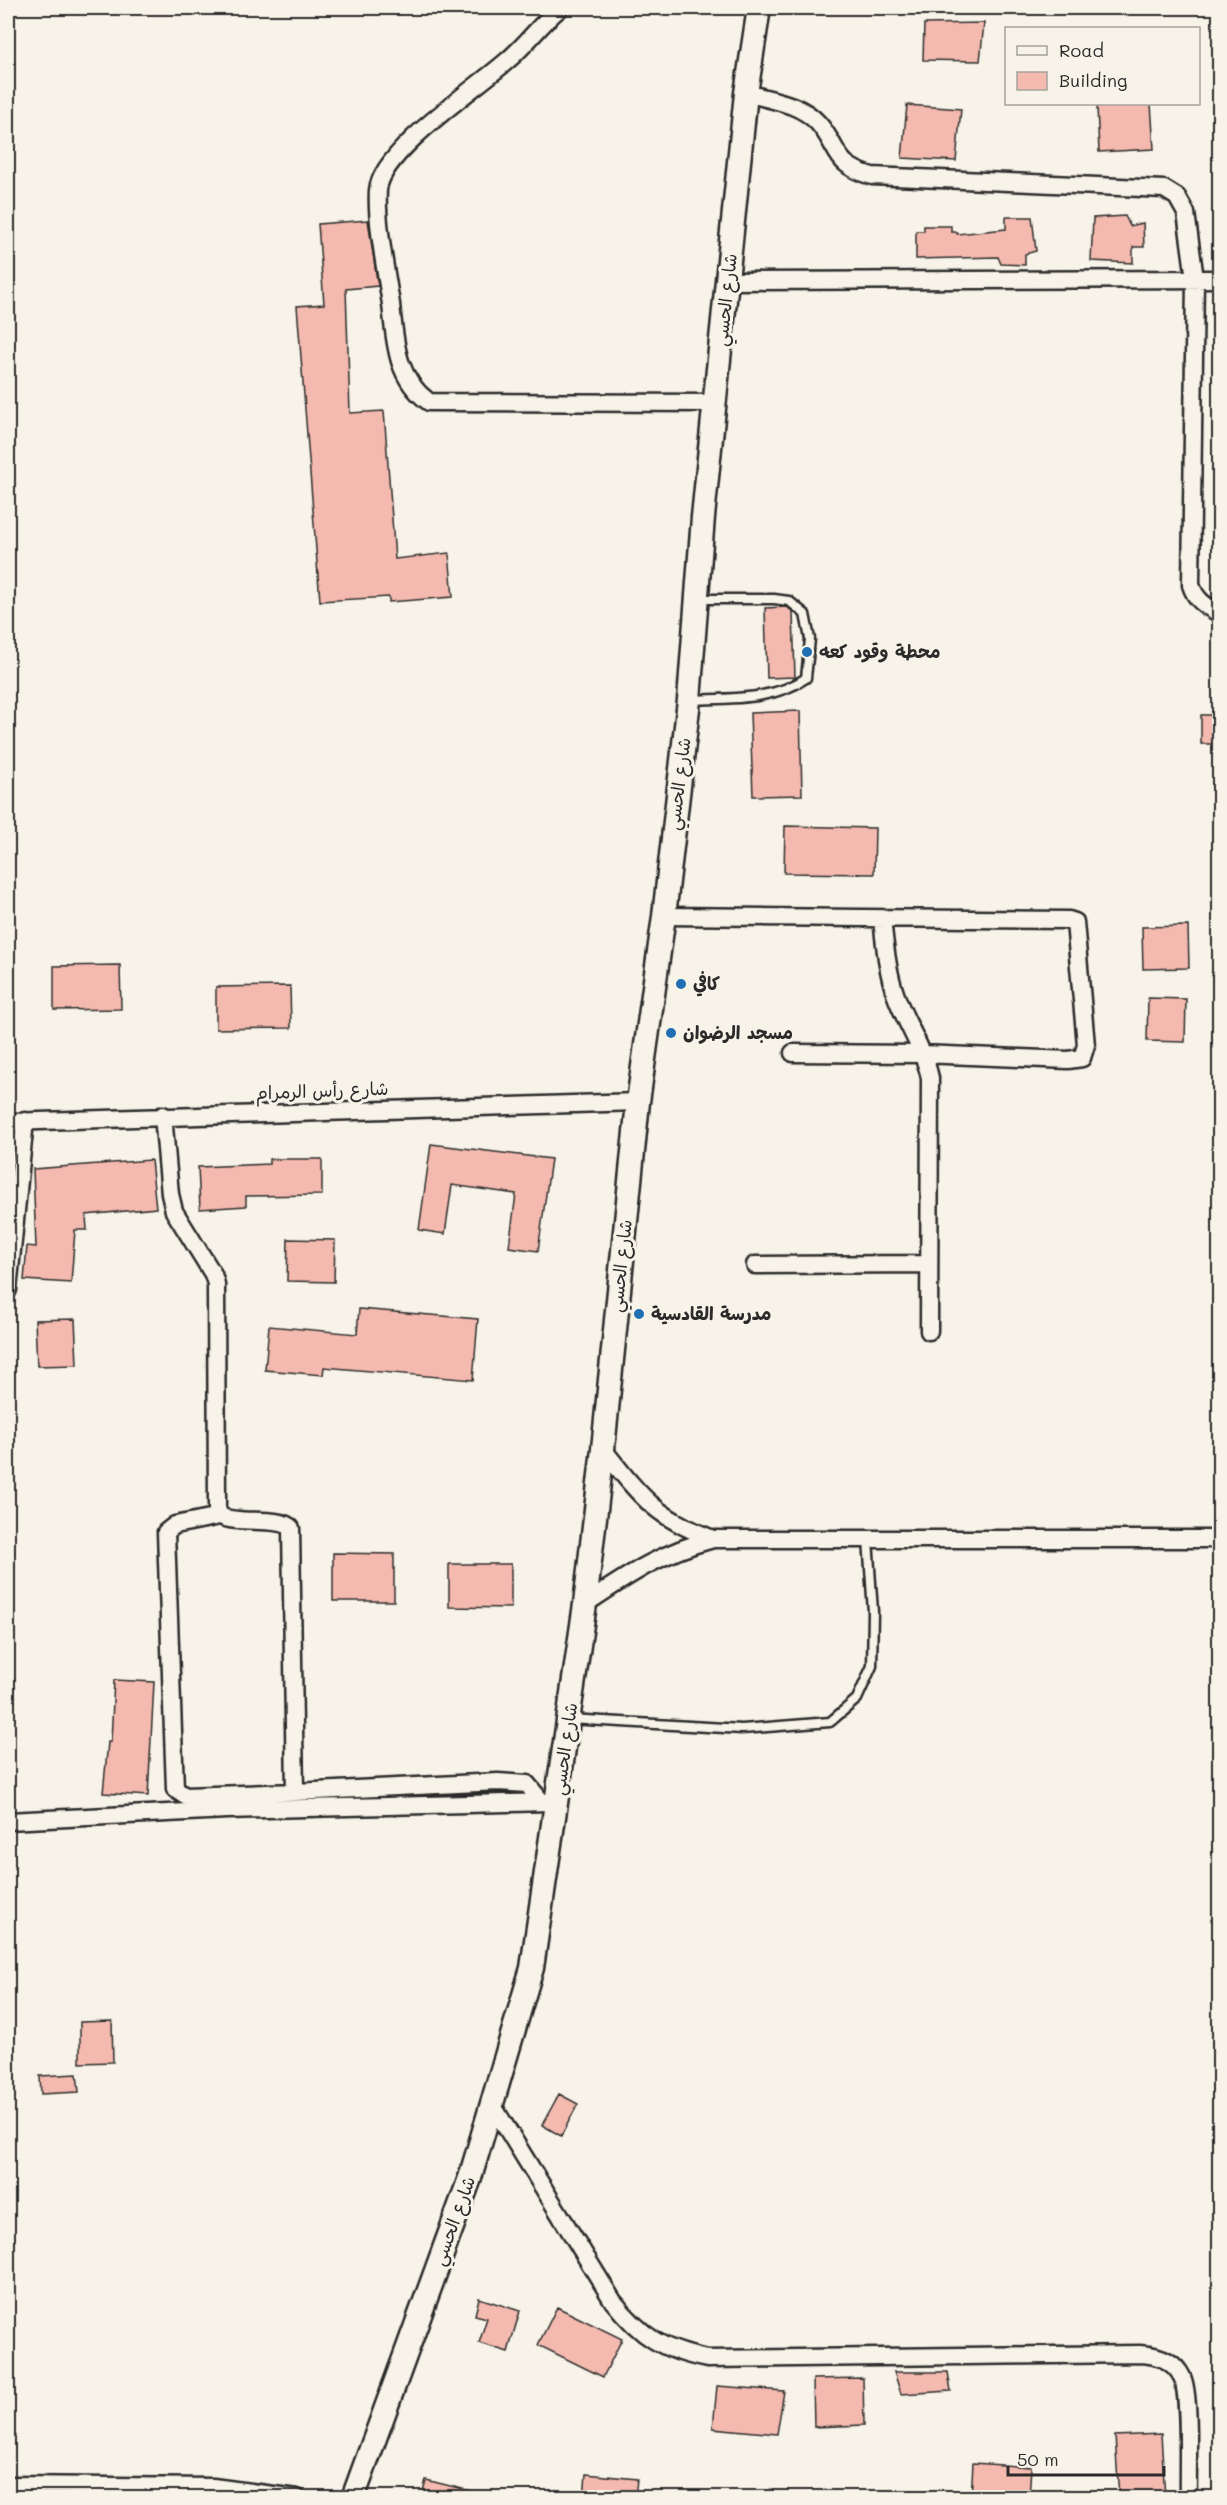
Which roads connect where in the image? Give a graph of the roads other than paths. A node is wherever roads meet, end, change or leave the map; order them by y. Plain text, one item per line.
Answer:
1 (560, 8) edge
2 (759, 8) edge
3 (746, 93) junction
4 (1195, 279) junction
5 (1220, 279) edge
6 (728, 280) junction
7 (715, 403) junction
8 (695, 599) junction
9 (1220, 614) edge
10 (689, 700) junction
11 (664, 916) junction
12 (882, 919) junction
13 (793, 1053) dead end
14 (922, 1054) junction
15 (638, 1102) junction
16 (163, 1116) junction
17 (25, 1121) junction
18 (8, 1122) edge
19 (929, 1264) junction
20 (755, 1265) dead end
21 (8, 1290) edge
22 (929, 1331) dead end
23 (603, 1449) junction
24 (220, 1516) junction
25 (713, 1539) junction
26 (868, 1539) junction
27 (1220, 1539) edge
28 (585, 1604) junction
29 (569, 1719) junction
30 (295, 1792) junction
31 (227, 1802) junction
32 (550, 1802) junction
33 (8, 1821) edge
34 (493, 2106) junction
35 (8, 2485) edge
36 (33, 2491) edge
37 (297, 2498) edge
38 (353, 2498) edge
39 (1188, 2498) edge

1 - 7 street
2 - 3 street, شارع الحسي
3 - 4 street
3 - 6 street, شارع الحسي
4 - 5 street
4 - 6 street
4 - 9 street
6 - 7 street, شارع الحسي
7 - 8 street, شارع الحسي
8 - 10 street, شارع الحسي
8 - 10 lane
10 - 11 street, شارع الحسي
11 - 12 street
11 - 15 street, شارع الحسي
12 - 14 street
12 - 14 street
13 - 14 street
14 - 19 street
15 - 16 street, شارع رأس الرمرام
15 - 23 street, شارع الحسي
16 - 17 street, شارع رأس الرمرام
16 - 24 street
17 - 18 street, شارع رأس الرمرام
17 - 21 street
19 - 20 street
19 - 22 street
23 - 25 street
23 - 28 street, شارع الحسي
24 - 30 street
24 - 31 street
25 - 26 street
25 - 28 street
26 - 27 street
26 - 29 lane
28 - 29 street, شارع الحسي
29 - 32 street, شارع الحسي
30 - 31 street
30 - 32 street
31 - 32 street
31 - 33 street
32 - 34 street, شارع الحسي
34 - 38 street, شارع الحسي
34 - 39 street
35 - 36 street
36 - 37 street

